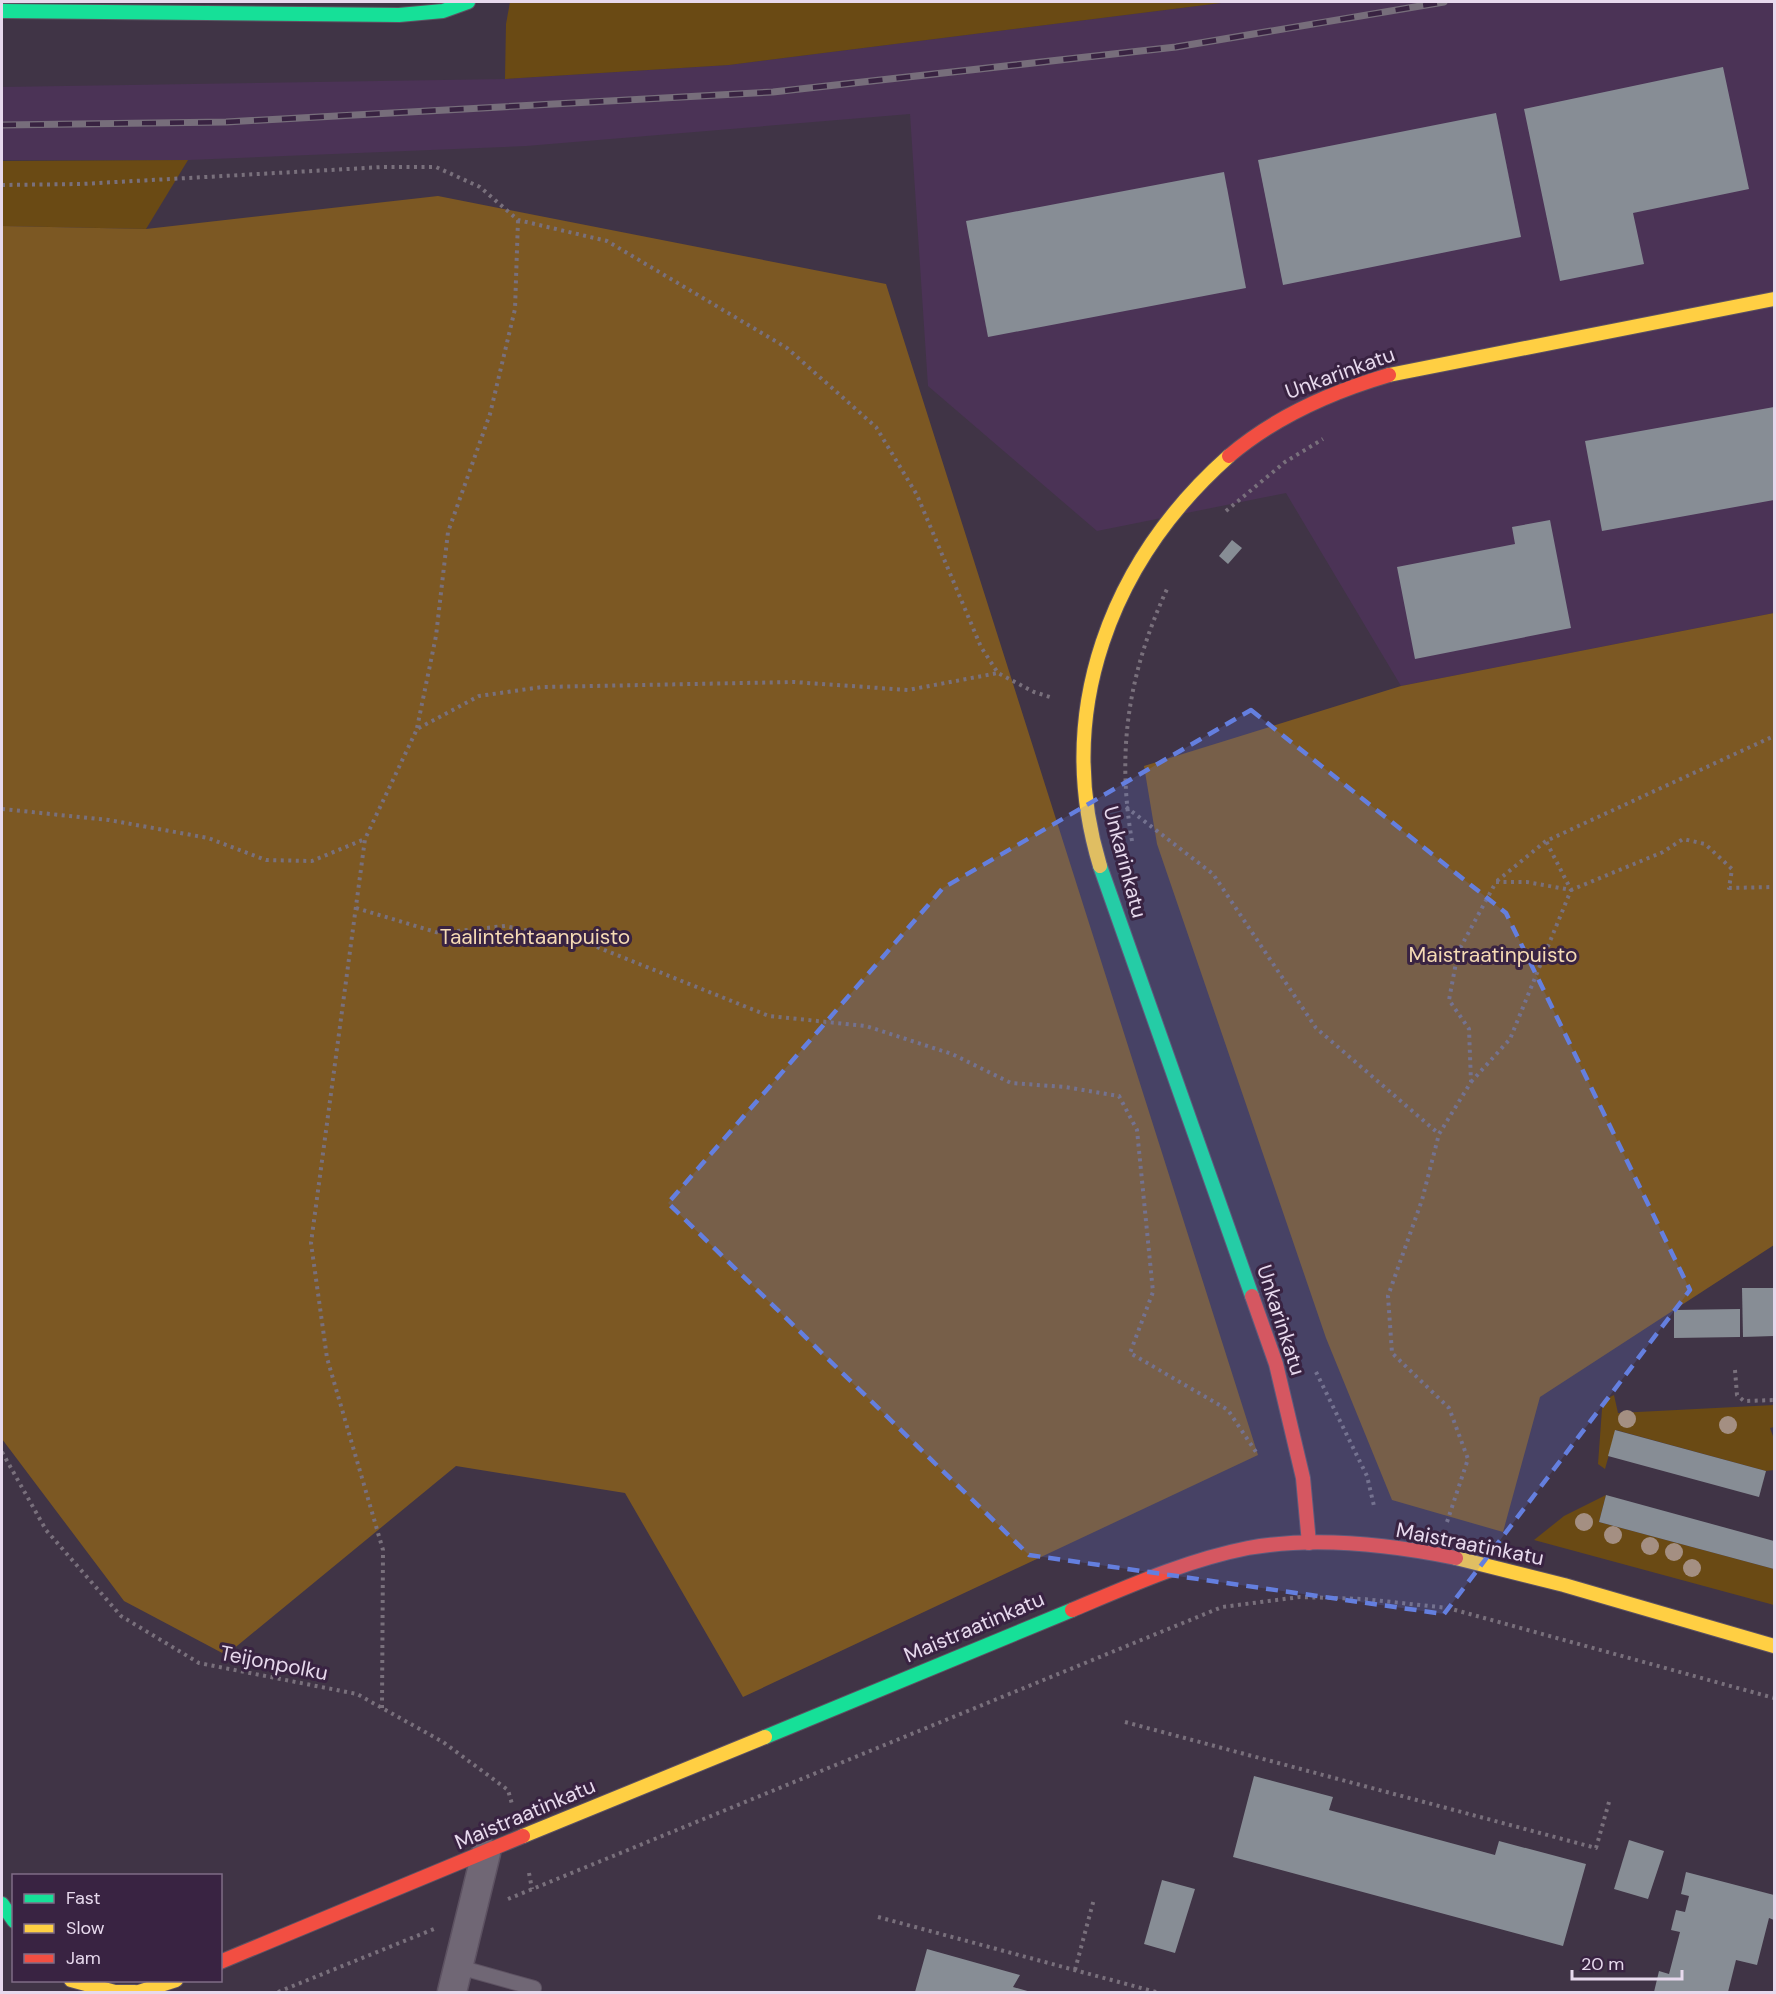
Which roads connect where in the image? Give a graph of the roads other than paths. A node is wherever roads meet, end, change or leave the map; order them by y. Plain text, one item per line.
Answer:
1 (468, 2) edge
2 (290, 8) edge
3 (2, 10) edge
4 (1774, 299) edge
5 (1309, 1543) junction
6 (1774, 1646) edge
7 (486, 1853) junction
8 (2, 1904) edge
9 (12, 1918) edge
10 (222, 1961) edge
11 (456, 1980) edge
12 (76, 1982) edge
13 (170, 1982) edge
14 (137, 1992) edge
15 (532, 1992) edge

1 - 2 street
2 - 3 street
4 - 5 street, Unkarinkatu
5 - 6 street, Maistraatinkatu
5 - 7 street, Maistraatinkatu
7 - 10 street, Maistraatinkatu
7 - 11 street
8 - 9 street
11 - 15 lane
12 - 14 street
13 - 14 street

